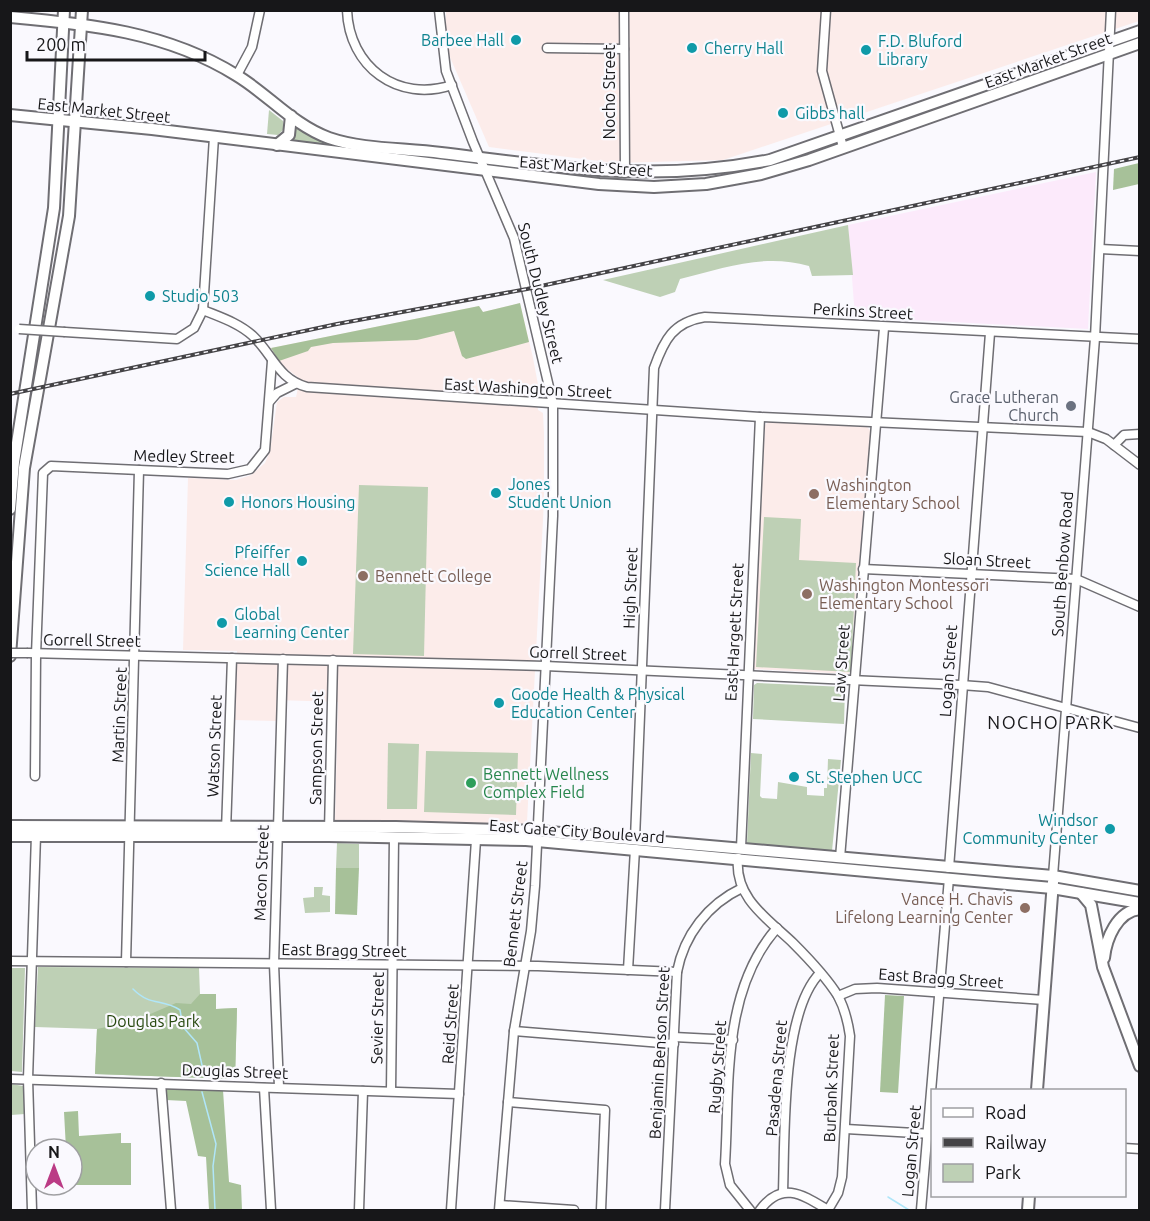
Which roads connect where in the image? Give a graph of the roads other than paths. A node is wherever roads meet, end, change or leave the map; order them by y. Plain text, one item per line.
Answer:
1 (64, 10) edge
2 (82, 10) edge
3 (260, 10) edge
4 (347, 10) edge
5 (439, 10) edge
6 (624, 10) edge
7 (826, 10) edge
8 (1111, 10) edge
9 (10, 17) edge
10 (64, 22) junction
11 (80, 24) junction
12 (1140, 31) edge
13 (1110, 40) junction
14 (1140, 43) edge
15 (547, 48) dead end
16 (624, 49) junction
17 (1110, 53) junction
18 (237, 75) junction
19 (452, 85) junction
20 (975, 89) junction
21 (10, 115) edge
22 (291, 116) junction
23 (934, 117) junction
24 (59, 119) junction
25 (75, 121) junction
26 (214, 137) junction
27 (346, 142) junction
28 (842, 142) junction
29 (278, 145) junction
30 (330, 151) junction
31 (480, 158) junction
32 (487, 172) junction
33 (625, 173) junction
34 (1100, 249) junction
35 (1140, 252) edge
36 (203, 310) junction
37 (884, 328) junction
38 (15, 329) edge
39 (990, 333) junction
40 (1095, 338) junction
41 (1140, 339) edge
42 (272, 361) junction
43 (295, 384) junction
44 (270, 401) junction
45 (553, 404) junction
46 (652, 410) junction
47 (760, 417) junction
48 (876, 422) junction
49 (982, 427) junction
50 (1088, 432) junction
51 (1140, 434) edge
52 (1114, 445) junction
53 (1140, 465) edge
54 (139, 470) junction
55 (10, 509) edge
56 (863, 569) junction
57 (970, 574) junction
58 (1076, 579) junction
59 (1140, 607) edge
60 (32, 654) junction
61 (10, 655) edge
62 (135, 656) junction
63 (232, 658) junction
64 (283, 659) junction
65 (333, 660) junction
66 (545, 666) junction
67 (641, 670) junction
68 (747, 675) junction
69 (854, 680) junction
70 (961, 685) junction
71 (1066, 707) junction
72 (1140, 728) edge
73 (35, 776) dead end
74 (10, 826) edge
75 (130, 831) junction
76 (226, 831) junction
77 (277, 831) junction
78 (329, 831) junction
79 (10, 836) edge
80 (36, 836) junction
81 (538, 836) junction
82 (394, 838) junction
83 (476, 840) junction
84 (635, 844) junction
85 (739, 853) junction
86 (840, 858) junction
87 (949, 873) junction
88 (1053, 876) junction
89 (742, 888) junction
90 (1052, 888) junction
91 (1140, 891) edge
92 (1081, 893) junction
93 (1140, 903) edge
94 (1140, 909) edge
95 (777, 928) junction
96 (10, 961) edge
97 (31, 961) junction
98 (126, 962) junction
99 (274, 964) junction
100 (393, 966) junction
101 (469, 966) junction
102 (525, 966) junction
103 (1103, 967) junction
104 (628, 970) junction
105 (677, 972) junction
106 (820, 973) junction
107 (939, 993) junction
108 (838, 996) junction
109 (1044, 1000) junction
110 (514, 1031) junction
111 (733, 1040) junction
112 (674, 1041) junction
113 (1140, 1066) edge
114 (10, 1079) edge
115 (28, 1079) junction
116 (161, 1083) junction
117 (279, 1087) junction
118 (264, 1088) junction
119 (933, 1089) edge
120 (1037, 1089) edge
121 (363, 1091) junction
122 (391, 1091) junction
123 (459, 1094) junction
124 (508, 1102) junction
125 (931, 1118) edge
126 (846, 1129) junction
127 (930, 1134) edge
128 (783, 1192) junction
129 (499, 1208) edge
130 (32, 1210) edge
131 (171, 1210) edge
132 (271, 1210) edge
133 (359, 1210) edge
134 (451, 1210) edge
135 (574, 1210) edge
136 (601, 1210) edge
137 (665, 1210) edge
138 (750, 1210) edge
139 (760, 1210) edge
140 (828, 1210) edge
141 (921, 1210) edge

1 - 10 main road
2 - 11 main road
3 - 18 street
4 - 19 street
5 - 19 street, South Dudley Street
6 - 16 street, Nocho Street
7 - 28 street
8 - 13 street, South Benbow Road
9 - 10 main road, East Market Street
10 - 11 main road, East Market Street
10 - 24 main road
11 - 18 main road, East Market Street
11 - 25 main road
12 - 13 main road, East Market Street
13 - 17 street, South Benbow Road
13 - 20 main road, East Market Street
14 - 17 main road, East Market Street
15 - 16 street
16 - 33 street, Nocho Street
17 - 23 main road, East Market Street
17 - 34 street, South Benbow Road
18 - 22 main road, East Market Street
19 - 31 street, South Dudley Street
20 - 23 main road
20 - 28 main road, East Market Street
21 - 24 main road, East Market Street
22 - 27 main road, East Market Street
22 - 29 main road
23 - 28 main road, East Market Street
24 - 25 main road, East Market Street
24 - 55 main road
25 - 26 main road, East Market Street
25 - 61 main road
26 - 29 main road, East Market Street
26 - 36 street
27 - 30 main road
27 - 31 main road, East Market Street
28 - 32 main road, East Market Street
28 - 33 main road, East Market Street
29 - 30 main road, East Market Street
30 - 32 main road, East Market Street
31 - 32 street, South Dudley Street
31 - 33 main road, East Market Street
32 - 45 street, South Dudley Street
34 - 35 street
34 - 40 street, South Benbow Road
36 - 38 street, bridge
36 - 42 street
37 - 39 street, Perkins Street
37 - 46 street, Perkins Street
37 - 48 street, Law Street
39 - 40 street, Perkins Street
39 - 49 street, Logan Street
40 - 41 street, Perkins Street
40 - 50 street, South Benbow Road
42 - 43 street
42 - 44 street, Medley Street
43 - 44 street
43 - 45 street, East Washington Street
44 - 54 street, Medley Street
45 - 46 street, East Washington Street
45 - 66 street, Bennett Street
46 - 47 street, East Washington Street
46 - 67 street, High Street
47 - 48 street, East Washington Street
47 - 68 street, East Hargett Street
48 - 49 street, East Washington Street
48 - 56 street, Law Street
49 - 50 street, East Washington Street
49 - 57 street, Logan Street
50 - 52 street
50 - 58 street, South Benbow Road
51 - 52 street
52 - 53 street
54 - 60 street, Medley Street
54 - 62 street, Martin Street
56 - 57 street, Sloan Street
56 - 69 street, Law Street
57 - 58 street, Sloan Street
57 - 70 street, Logan Street
58 - 59 street, Sloan Street
58 - 71 street, South Benbow Road
60 - 61 street, Gorrell Street, bridge
60 - 62 street, Gorrell Street
60 - 73 street
62 - 63 street, Gorrell Street
62 - 75 street, Martin Street
63 - 64 street, Gorrell Street
63 - 76 street, Watson Street
64 - 65 street, Gorrell Street
64 - 77 street, Macon Street
65 - 66 street, Gorrell Street
65 - 78 street, Sampson Street
66 - 67 street, Gorrell Street
66 - 81 street, Bennett Street
67 - 68 street, Gorrell Street
67 - 84 street, High Street
68 - 69 street, Gorrell Street
68 - 85 street, East Hargett Street
69 - 70 street, Gorrell Street
69 - 86 street, Law Street
70 - 71 street, Gorrell Street
70 - 87 street, Logan Street
71 - 72 street, Gorrell Street
71 - 88 street, South Benbow Road
74 - 75 main road, East Gate City Boulevard
75 - 76 main road, East Gate City Boulevard
75 - 80 main road, East Gate City Boulevard
75 - 98 street, Martin Street
76 - 77 main road, East Gate City Boulevard
77 - 78 main road, East Gate City Boulevard
77 - 99 street, Macon Street
78 - 81 main road, East Gate City Boulevard
78 - 82 main road, East Gate City Boulevard
79 - 80 main road, East Gate City Boulevard
80 - 97 street
81 - 83 main road, East Gate City Boulevard
81 - 84 main road, East Gate City Boulevard
81 - 102 street, Bennett Street
82 - 83 main road, East Gate City Boulevard
82 - 100 street, Sevier Street
83 - 101 street, Reid Street
84 - 85 main road, East Gate City Boulevard
84 - 104 street, High Street
85 - 86 main road, East Gate City Boulevard
85 - 87 main road, East Gate City Boulevard
85 - 89 street, Burbank Street
86 - 87 main road, East Gate City Boulevard
87 - 88 main road, East Gate City Boulevard
87 - 90 main road, East Gate City Boulevard
87 - 107 street, Logan Street
88 - 90 main road, South Benbow Road
88 - 91 main road, East Gate City Boulevard
89 - 95 street, Burbank Street
89 - 105 street, Benjamin Benson Street
90 - 92 main road, East Gate City Boulevard
90 - 109 main road, South Benbow Road
92 - 93 main road, East Gate City Boulevard
92 - 103 main road
94 - 103 main road
95 - 106 street, Burbank Street
95 - 111 street, Rugby Street
96 - 97 street, East Bragg Street
97 - 98 street, East Bragg Street
97 - 115 street
98 - 99 street, East Bragg Street
99 - 100 street, East Bragg Street
99 - 117 street, Macon Street
100 - 101 street, East Bragg Street
100 - 122 street, Sevier Street
101 - 102 street, East Bragg Street
101 - 123 street, Reid Street
102 - 104 street, East Bragg Street
102 - 110 street, Bennett Street
103 - 113 main road
104 - 105 street, East Bragg Street
105 - 112 street, Benjamin Benson Street
106 - 108 street, Burbank Street
106 - 128 street, Pasadena Street
107 - 108 street, East Bragg Street
107 - 109 street, East Bragg Street
107 - 119 street, Logan Street
108 - 126 street, Burbank Street
109 - 120 main road, South Benbow Road
110 - 112 street
110 - 124 street, Bennett Street
111 - 112 street
111 - 138 street, Rugby Street
112 - 137 street, Benjamin Benson Street
114 - 115 street, Douglas Street
115 - 116 street, Douglas Street
115 - 130 street
116 - 118 street, Douglas Street
116 - 131 street
117 - 118 street, Douglas Street
117 - 121 street, Douglas Street
118 - 132 street
121 - 122 street, Douglas Street
121 - 133 street
122 - 123 street, Douglas Street
123 - 134 street, Reid Street
124 - 129 street, Bennett Street
124 - 136 street
125 - 127 street, Logan Street
126 - 127 street
126 - 140 street, Burbank Street
127 - 141 street, Logan Street
128 - 139 street
128 - 140 street
129 - 135 street

